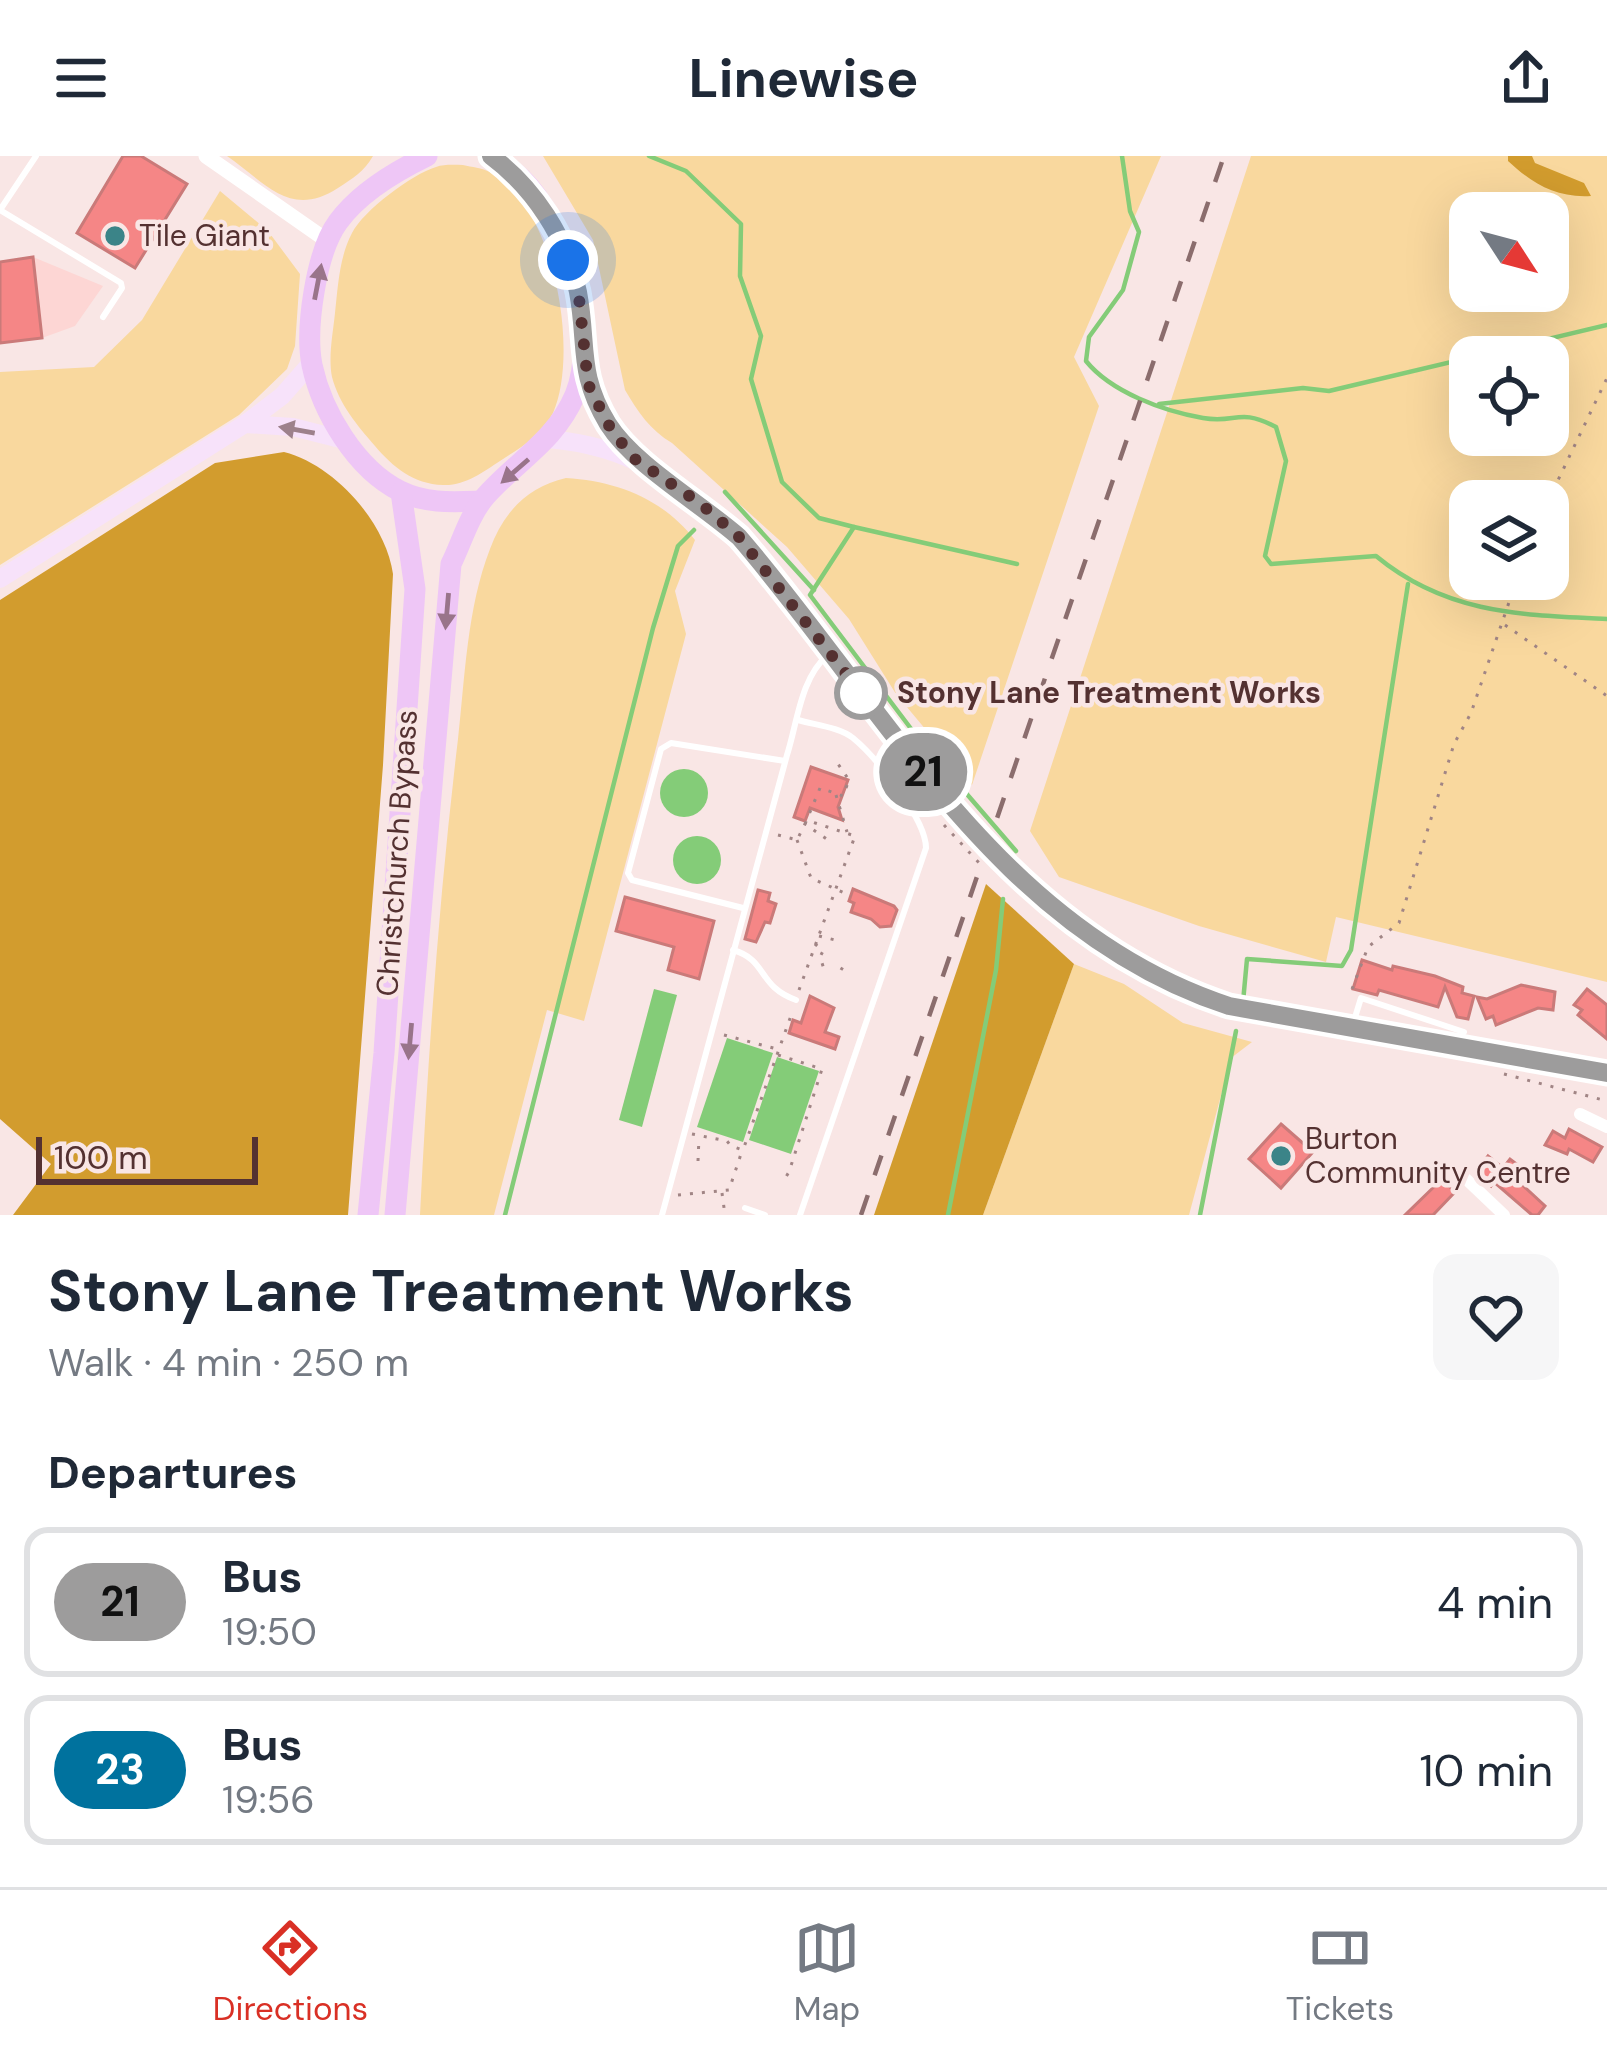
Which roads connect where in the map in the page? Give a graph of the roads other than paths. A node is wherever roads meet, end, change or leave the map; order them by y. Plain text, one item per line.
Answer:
1 (36, 156) edge
2 (206, 156) edge
3 (427, 156) edge
4 (491, 156) edge
5 (507, 156) edge
6 (524, 181) junction
7 (0, 210) edge
8 (329, 242) junction
9 (103, 316) dead end
10 (582, 357) junction
11 (311, 362) junction
12 (245, 424) junction
13 (547, 440) junction
14 (348, 441) junction
15 (632, 457) junction
16 (401, 492) junction
17 (482, 501) junction
18 (0, 579) edge
19 (830, 654) junction
20 (798, 720) junction
21 (785, 761) junction
22 (742, 908) junction
23 (733, 950) junction
24 (796, 1000) dead end
25 (1351, 1030) junction
26 (1464, 1032) dead end
27 (1607, 1073) edge
28 (1580, 1114) dead end
29 (1607, 1127) edge
30 (1466, 1179) dead end
31 (745, 1208) dead end
32 (368, 1215) edge
33 (395, 1215) edge
34 (662, 1215) edge
35 (765, 1215) edge
36 (800, 1215) edge
37 (1504, 1215) edge

1 - 7 lane
2 - 8 street
3 - 8 main road
4 - 6 main road
5 - 6 main road
6 - 10 main road
7 - 9 lane
11 -> 8 main road
10 - 13 main road
10 - 15 main road
11 - 12 main road
11 - 14 main road
14 -> 12 main road
12 - 18 main road
13 - 15 main road
13 -> 17 main road
14 - 16 main road
15 - 19 main road
16 - 17 main road
16 - 32 main road, Christchurch Bypass
17 -> 33 main road, Christchurch Bypass
19 - 20 lane
19 - 25 main road
20 - 21 lane
20 - 36 lane
21 - 22 lane
21 - 22 lane
22 - 23 lane
23 - 24 lane
23 - 34 lane
25 - 26 lane
25 - 27 main road
28 - 29 street
30 - 37 street
31 - 35 lane

